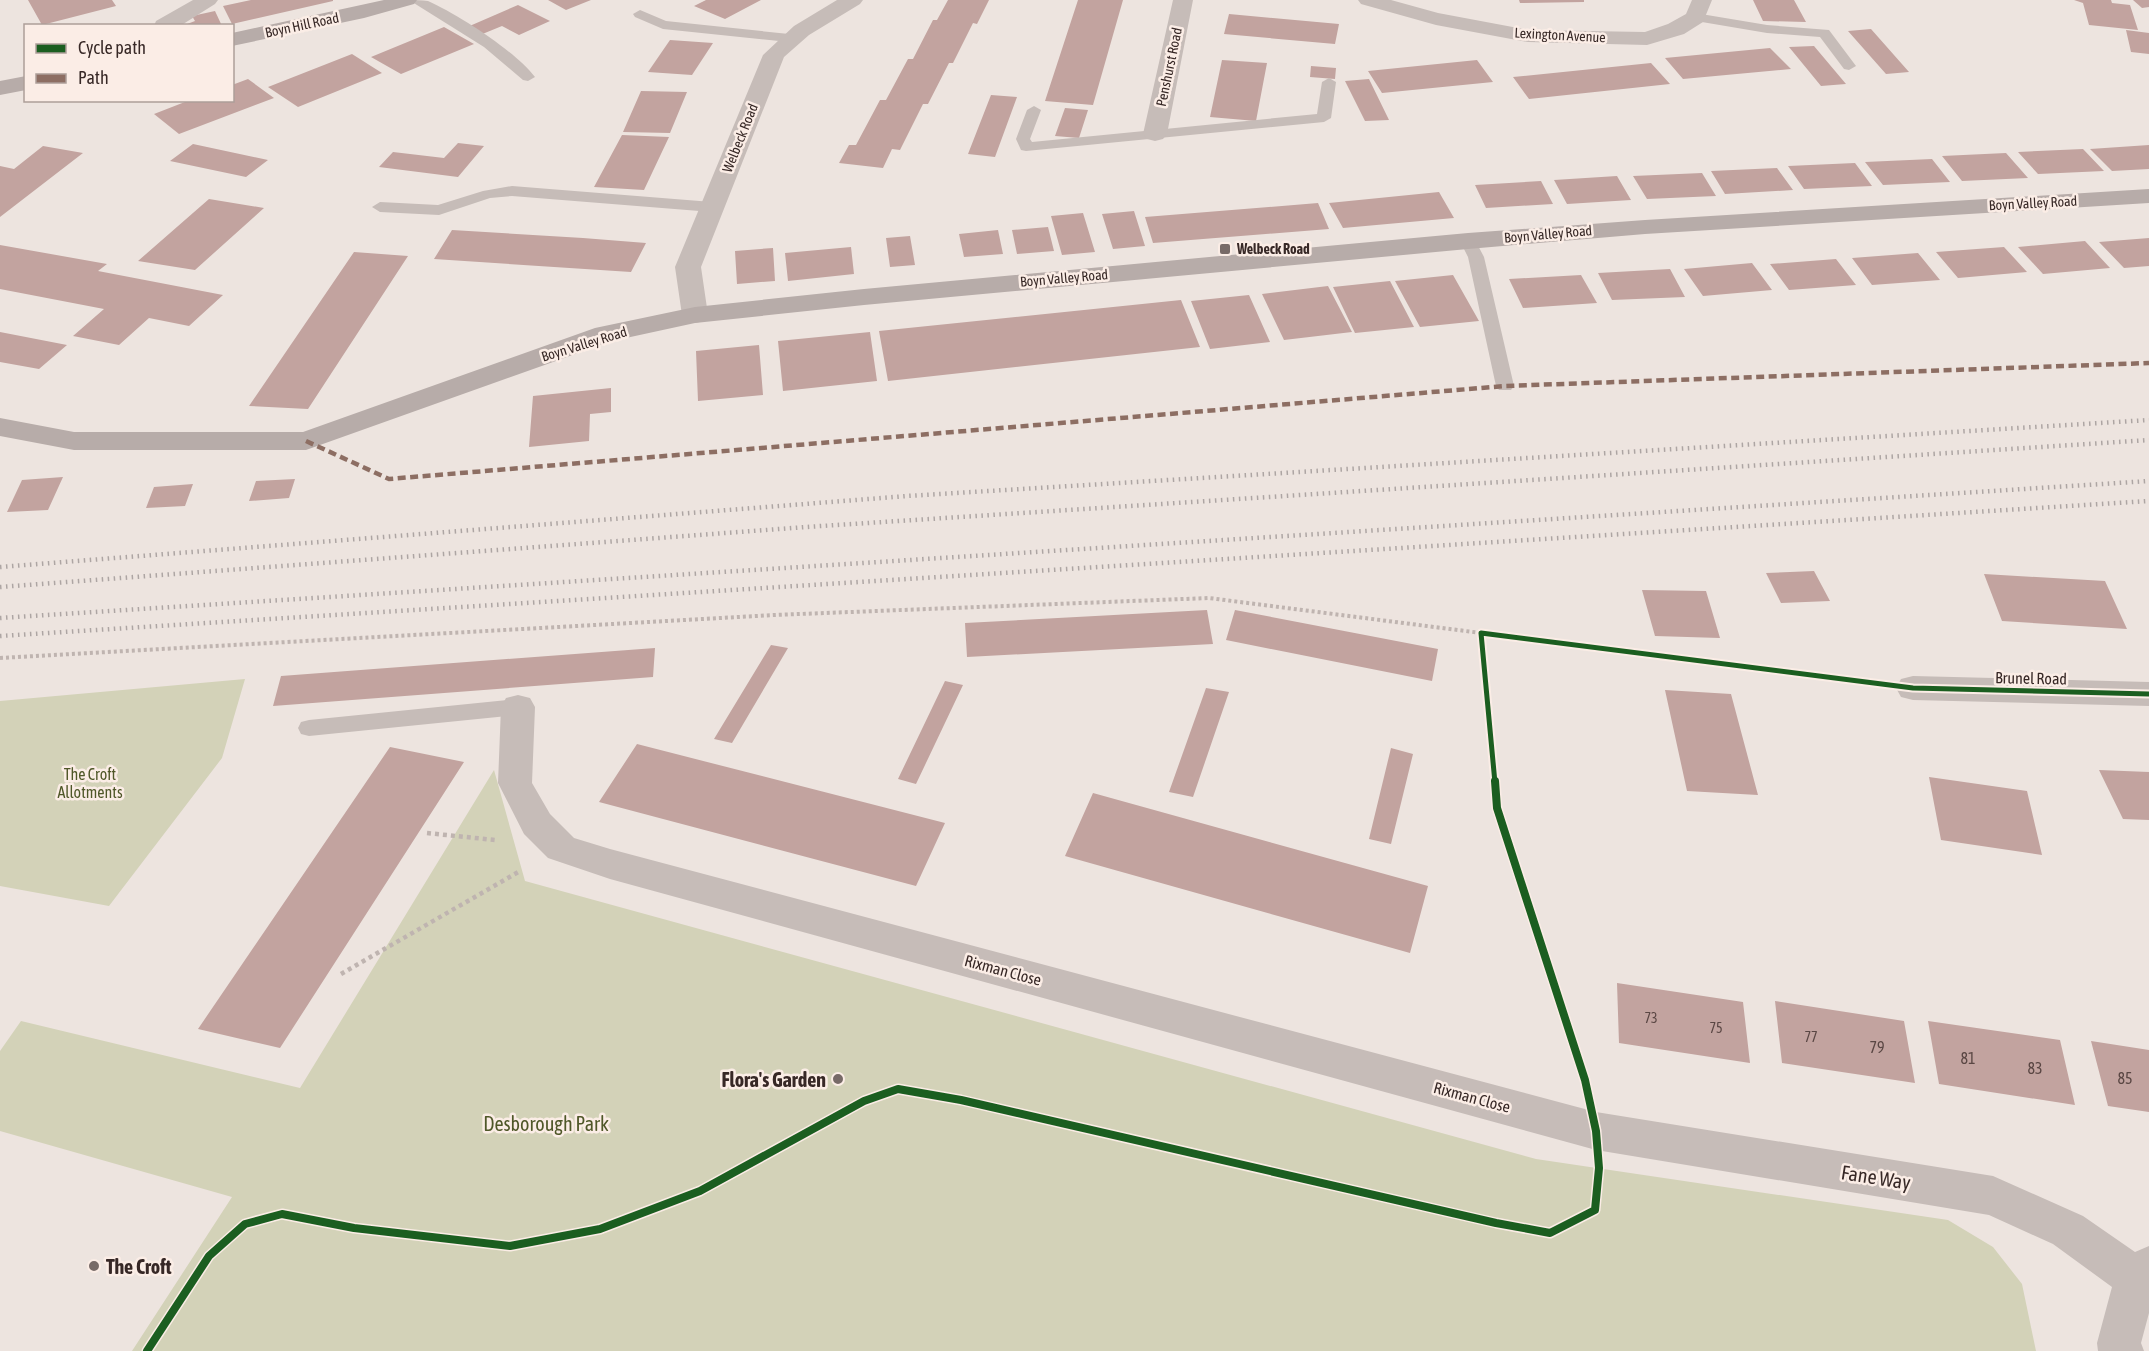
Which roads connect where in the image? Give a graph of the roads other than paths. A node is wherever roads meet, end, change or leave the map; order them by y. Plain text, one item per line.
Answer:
1 (208, 0) edge
2 (407, 0) edge
3 (416, 0) edge
4 (853, 0) edge
5 (1183, 0) edge
6 (1368, 0) edge
7 (1699, 8) edge
8 (640, 14) dead end
9 (167, 24) edge
10 (789, 38) junction
11 (234, 40) edge
12 (1849, 66) dead end
13 (528, 77) dead end
14 (1329, 82) dead end
15 (24, 83) edge
16 (0, 88) edge
17 (1034, 110) dead end
18 (1155, 134) junction
19 (2149, 196) edge
20 (381, 207) dead end
21 (712, 207) junction
22 (1468, 241) junction
23 (695, 315) junction
24 (1505, 386) dead end
25 (0, 428) edge
26 (1913, 688) dead end
27 (2149, 694) edge
28 (518, 707) joint
29 (309, 728) dead end
30 (1596, 1131) joint
31 (2143, 1273) edge
32 (2121, 1351) edge

1 - 9 street
2 - 11 street, Boyn Hill Road
3 - 13 lane
4 - 10 street, Welbeck Road
5 - 18 street, Penshurst Road
6 - 7 street, Lexington Avenue
7 - 12 lane
8 - 10 lane
10 - 21 street, Welbeck Road
14 - 18 lane
15 - 16 street
17 - 18 lane
19 - 22 street, Boyn Valley Road
20 - 21 lane
21 - 23 street, Welbeck Road
22 - 23 street, Boyn Valley Road
22 - 24 lane
23 - 25 street, Boyn Valley Road
26 - 27 street, Brunel Road
28 - 29 lane
28 - 30 street, Rixman Close
30 - 31 street, Fane Way
31 - 32 street, Fane Way

